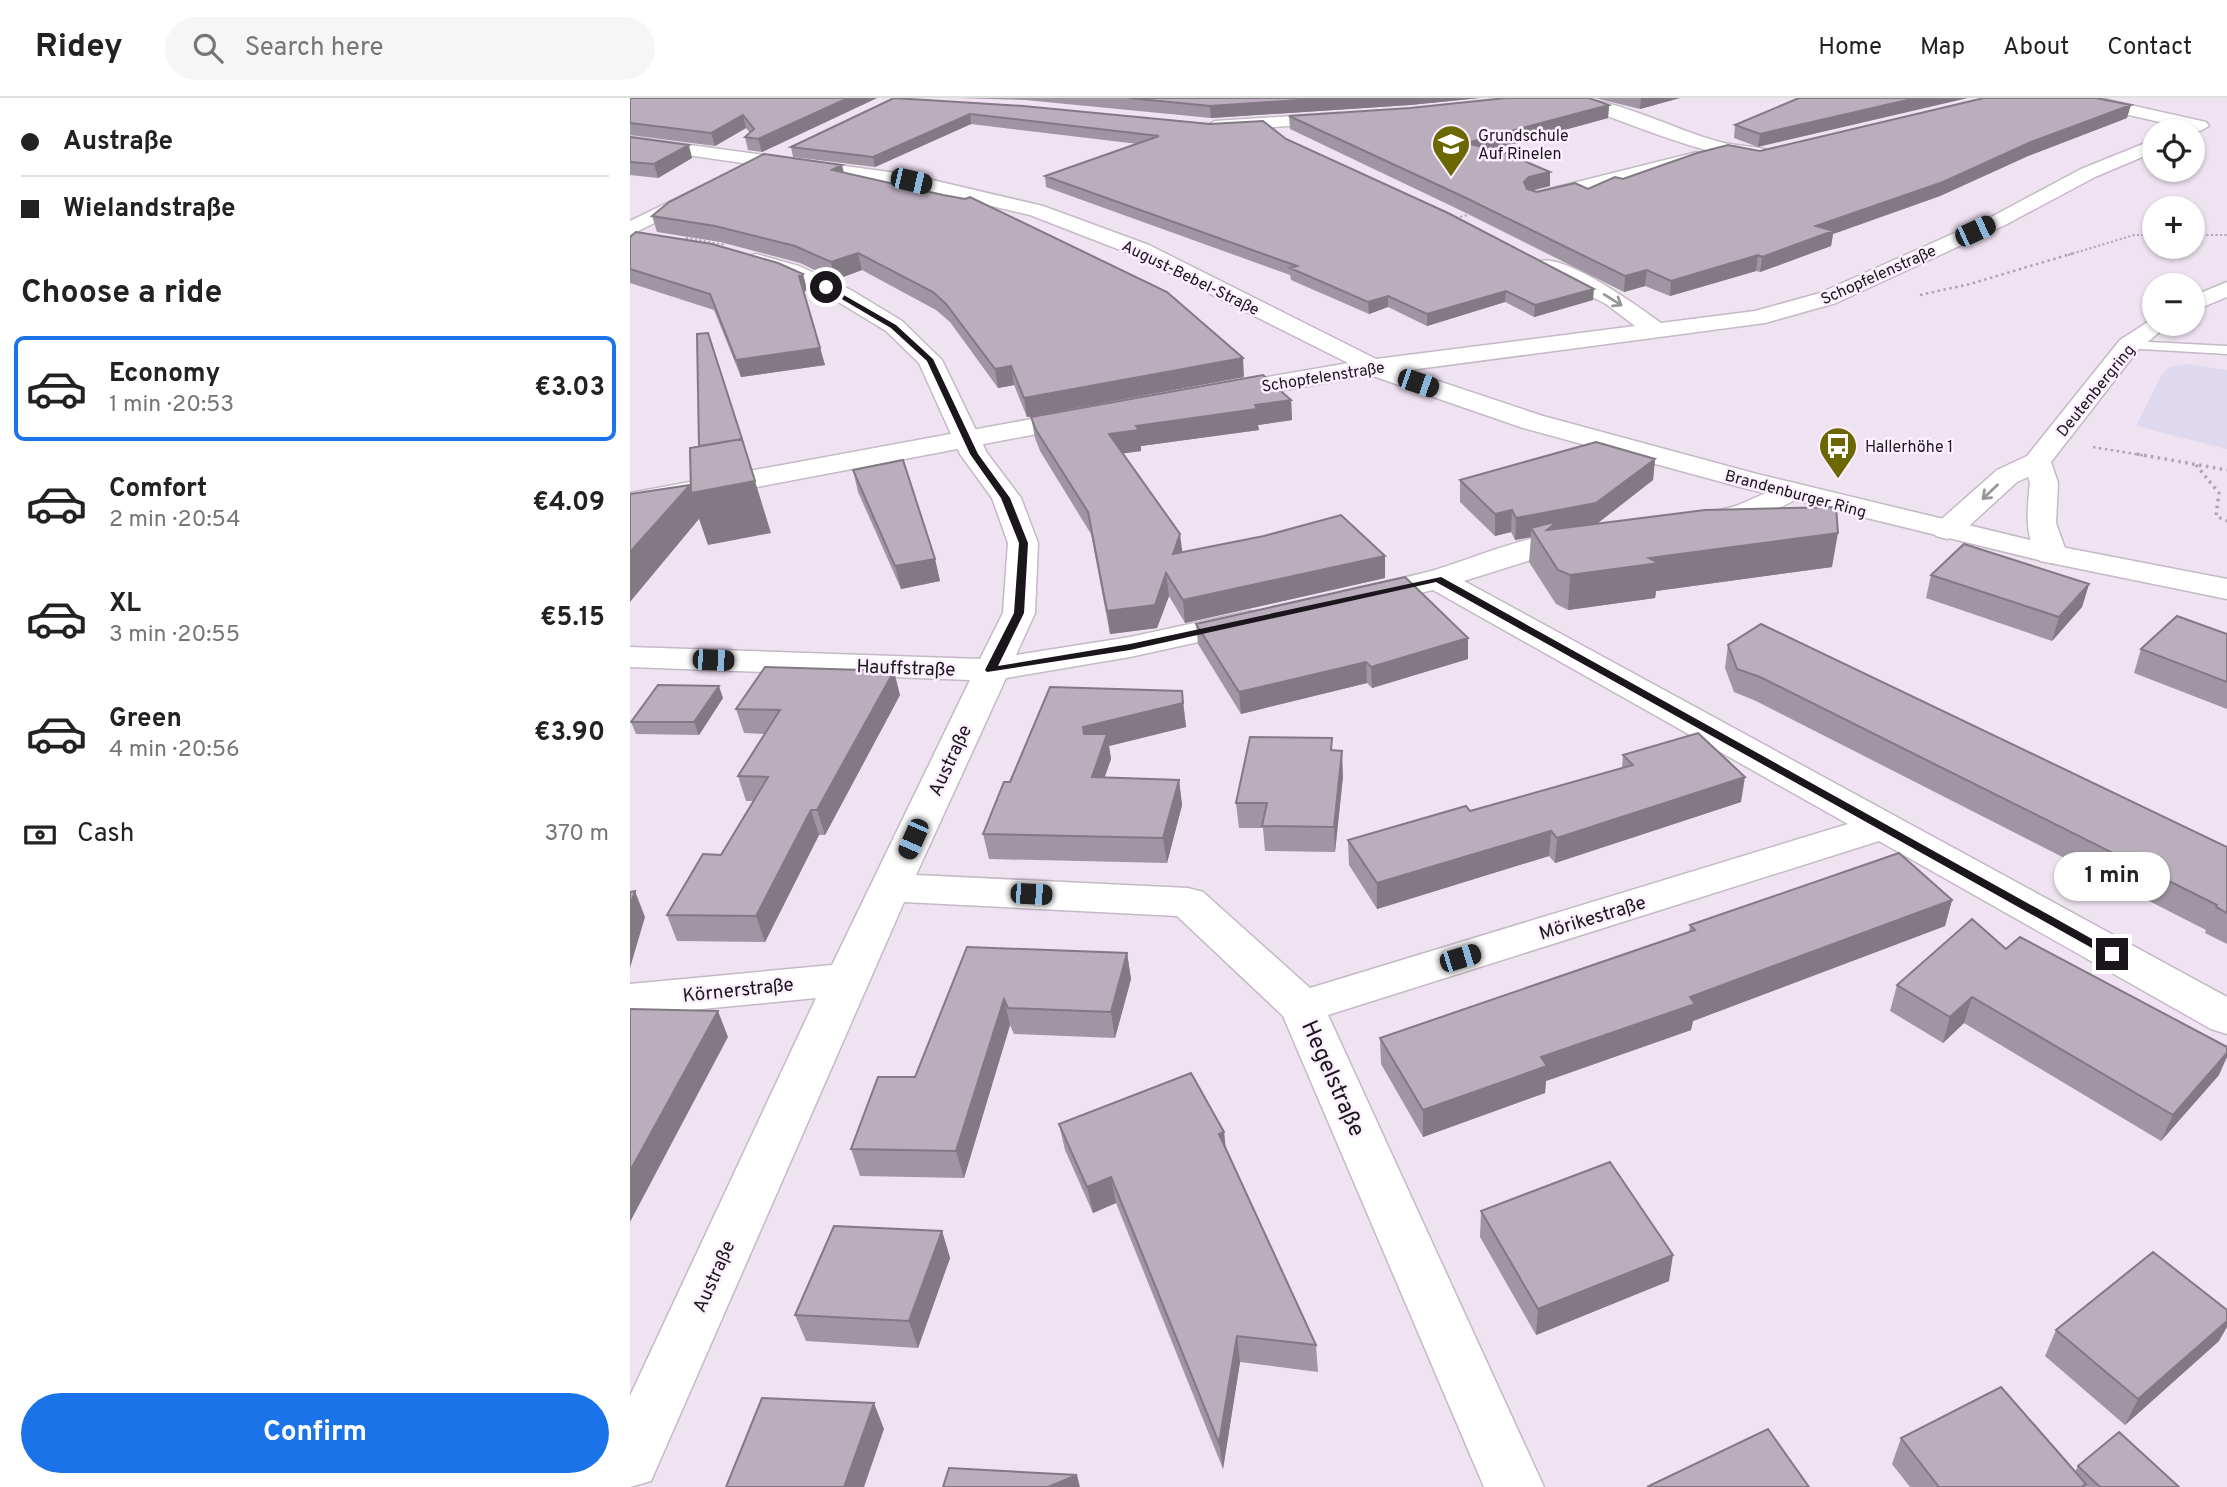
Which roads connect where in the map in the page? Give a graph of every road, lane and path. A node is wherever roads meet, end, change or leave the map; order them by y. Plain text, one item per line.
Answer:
1 (1577, 98) edge
2 (2077, 98) edge
3 (1359, 117) edge
4 (2220, 118) dead end
5 (2157, 119) edge
6 (1270, 124) junction
7 (2205, 125) edge
8 (1200, 126) edge
9 (630, 142) edge
10 (1294, 143) edge
11 (796, 145) edge
12 (1726, 150) junction
13 (1783, 150) edge
14 (2142, 151) edge
15 (768, 159) junction
16 (736, 175) edge
17 (713, 187) edge
18 (1536, 198) joint
19 (1456, 218) edge
20 (630, 229) edge
21 (2142, 235) edge
22 (2205, 235) edge
23 (2227, 235) edge
24 (630, 237) edge
25 (658, 242) edge
26 (731, 255) edge
27 (1529, 256) edge
28 (2227, 289) edge
29 (1914, 295) dead end
30 (2205, 299) edge
31 (1657, 331) junction
32 (2142, 335) edge
33 (2129, 345) junction
34 (2227, 350) edge
35 (1372, 367) junction
36 (1200, 396) edge
37 (1109, 413) edge
38 (968, 439) junction
39 (2045, 451) junction
40 (2196, 464) junction
41 (2227, 470) edge
42 (1791, 491) junction
43 (630, 502) edge
44 (2227, 521) edge
45 (1670, 528) edge
46 (1947, 530) junction
47 (1616, 535) edge
48 (2052, 554) junction
49 (1437, 579) junction
50 (2227, 589) edge
51 (1339, 602) edge
52 (1273, 616) edge
53 (630, 657) edge
54 (990, 670) junction
55 (1882, 827) junction
56 (891, 888) junction
57 (847, 979) junction
58 (630, 1000) edge
59 (1302, 1007) junction
60 (2227, 1017) edge
61 (630, 1461) edge
62 (1514, 1487) edge

1 - 12 street
2 - 5 street
3 - 6 street
4 - 7 street
6 - 8 street
6 - 10 street
9 - 15 street, August-Bebel-Straße
11 - 15 street
12 - 13 street
12 - 18 street
14 - 31 street, Schopfelenstraße
15 - 16 street
15 - 35 street, August-Bebel-Straße
17 - 20 street
18 - 19 path
21 - 29 path
22 - 23 path
24 - 25 street
26 - 38 street, Austraße
27 -> 31 street
28 - 30 street
31 - 35 street, Schopfelenstraße
32 - 33 street, Deutenbergring
33 - 34 lane
33 - 39 street, Deutenbergring
35 - 36 street, Schopfelenstraße
35 - 42 street, Brandenburger Ring
37 - 38 street
38 - 43 street
38 - 54 street, Austraße
39 - 40 path
39 -> 46 street, Deutenbergring
39 - 48 street
40 - 41 path
40 - 44 path
42 - 45 street
42 - 46 street, Brandenburger Ring
46 - 48 street, Brandenburger Ring
47 - 49 street
48 - 50 street, Brandenburger Ring
49 - 51 street
49 - 55 street
52 - 54 street, Hauffstraße
53 - 54 street, Hauffstraße
54 - 56 street, Austraße
55 - 59 street, Mörikestraße
55 - 60 street
56 - 57 street, Austraße
56 - 59 street, Hegelstraße
57 - 58 street, Körnerstraße
57 - 61 street, Austraße
59 - 62 street, Hegelstraße

